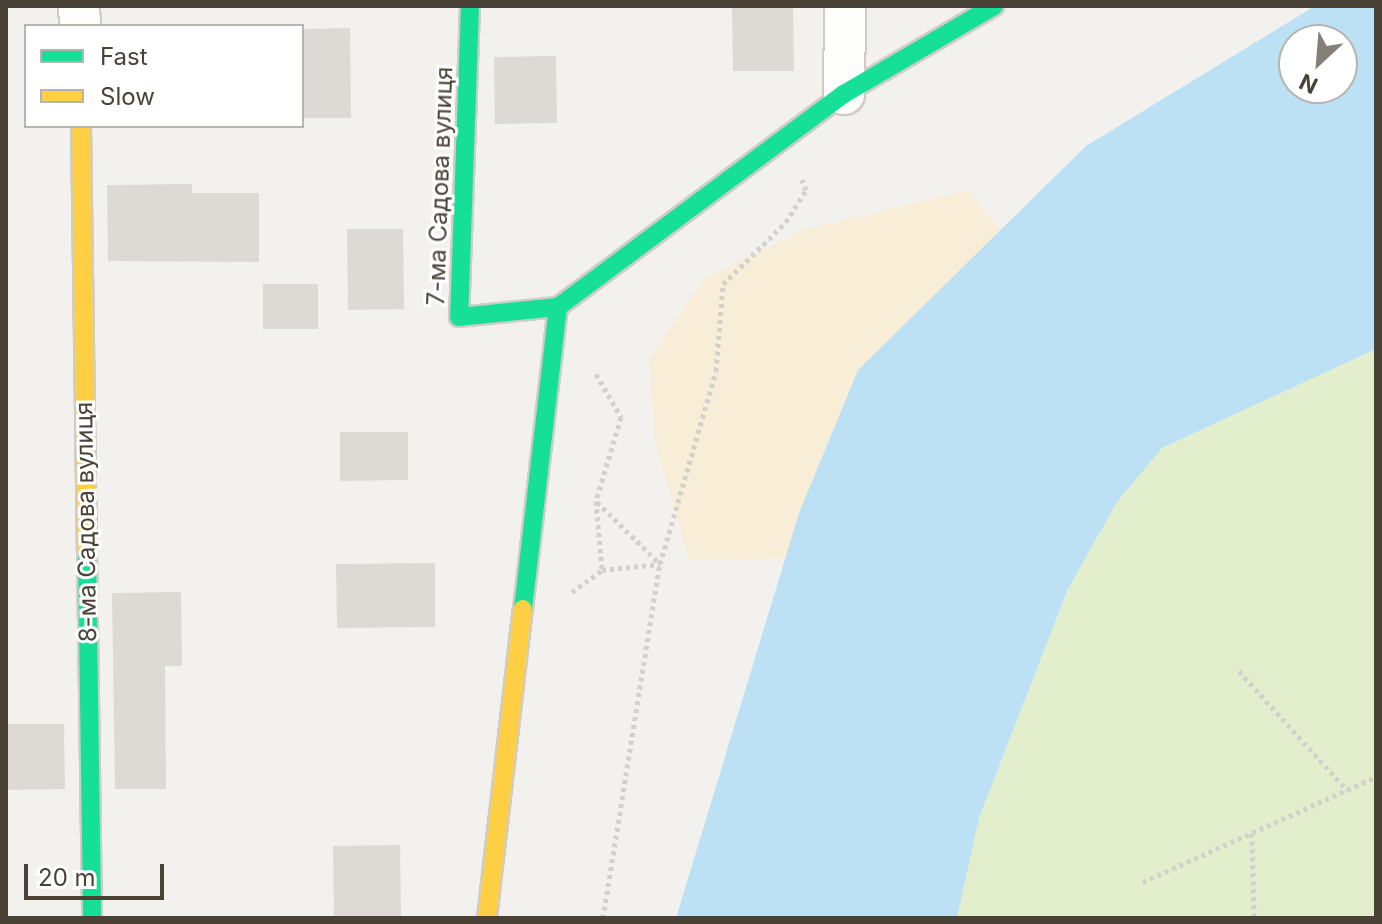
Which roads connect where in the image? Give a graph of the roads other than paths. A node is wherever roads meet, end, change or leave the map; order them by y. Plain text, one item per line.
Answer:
1 (470, 6) edge
2 (845, 6) edge
3 (994, 6) edge
4 (844, 94) junction
5 (81, 128) edge
6 (558, 307) junction
7 (92, 918) edge
8 (487, 918) edge

1 - 6 street, 7-ма Садова вулиця
2 - 4 street
3 - 4 street
4 - 6 street
5 - 7 street, 8-ма Садова вулиця
6 - 8 street

